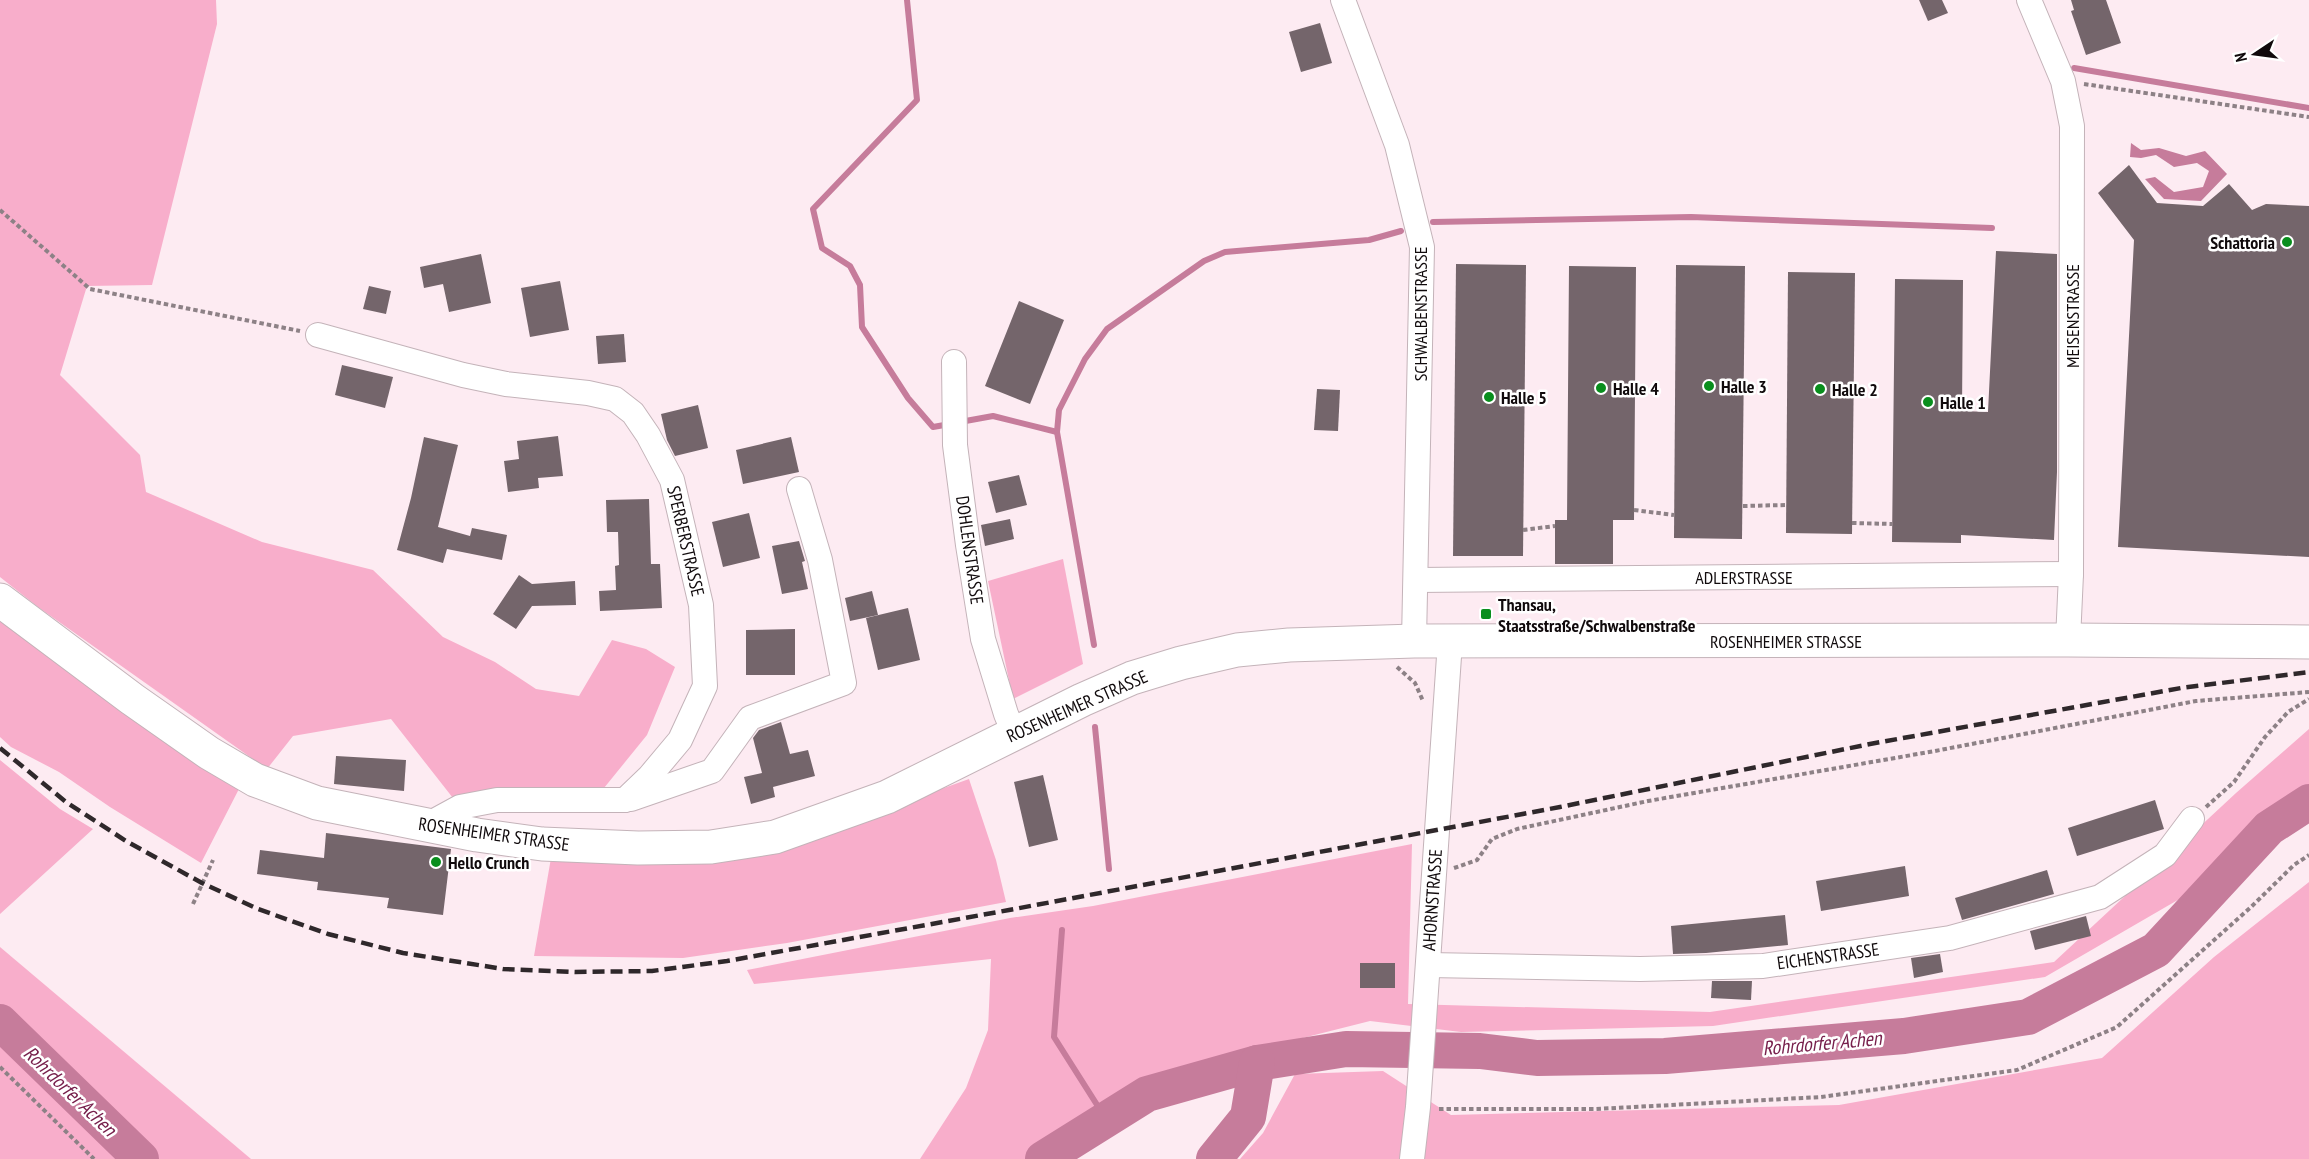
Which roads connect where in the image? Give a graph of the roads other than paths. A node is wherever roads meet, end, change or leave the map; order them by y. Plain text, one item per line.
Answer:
1 (1343, 0) edge
2 (2029, 0) edge
3 (318, 334) road end
4 (954, 362) dead end
5 (799, 489) dead end
6 (2071, 574) junction
7 (1417, 580) junction
8 (0, 600) edge
9 (2068, 640) junction
10 (1414, 641) junction
11 (1450, 642) junction
12 (2309, 642) edge
13 (1014, 733) junction
14 (625, 800) junction
15 (2192, 819) road end
16 (427, 825) junction
17 (1428, 966) junction
18 (1412, 1159) edge

1 - 7 street, SCHWALBENSTRASSE
2 - 6 street, MEISENSTRASSE
3 - 14 street, SPERBERSTRASSE
4 - 13 street, DOHLENSTRASSE
5 - 14 street
6 - 7 street, ADLERSTRASSE
6 - 9 street, MEISENSTRASSE
7 - 10 street, SCHWALBENSTRASSE
8 - 16 main road, ROSENHEIMER STRASSE
9 - 11 main road, ROSENHEIMER STRASSE
9 - 12 main road, ROSENHEIMER STRASSE
10 - 11 main road, ROSENHEIMER STRASSE
10 - 13 main road, ROSENHEIMER STRASSE
11 - 17 street, AHORNSTRASSE
13 - 16 main road, ROSENHEIMER STRASSE
14 - 16 street
15 - 17 street, EICHENSTRASSE
17 - 18 street, AHORNSTRASSE

